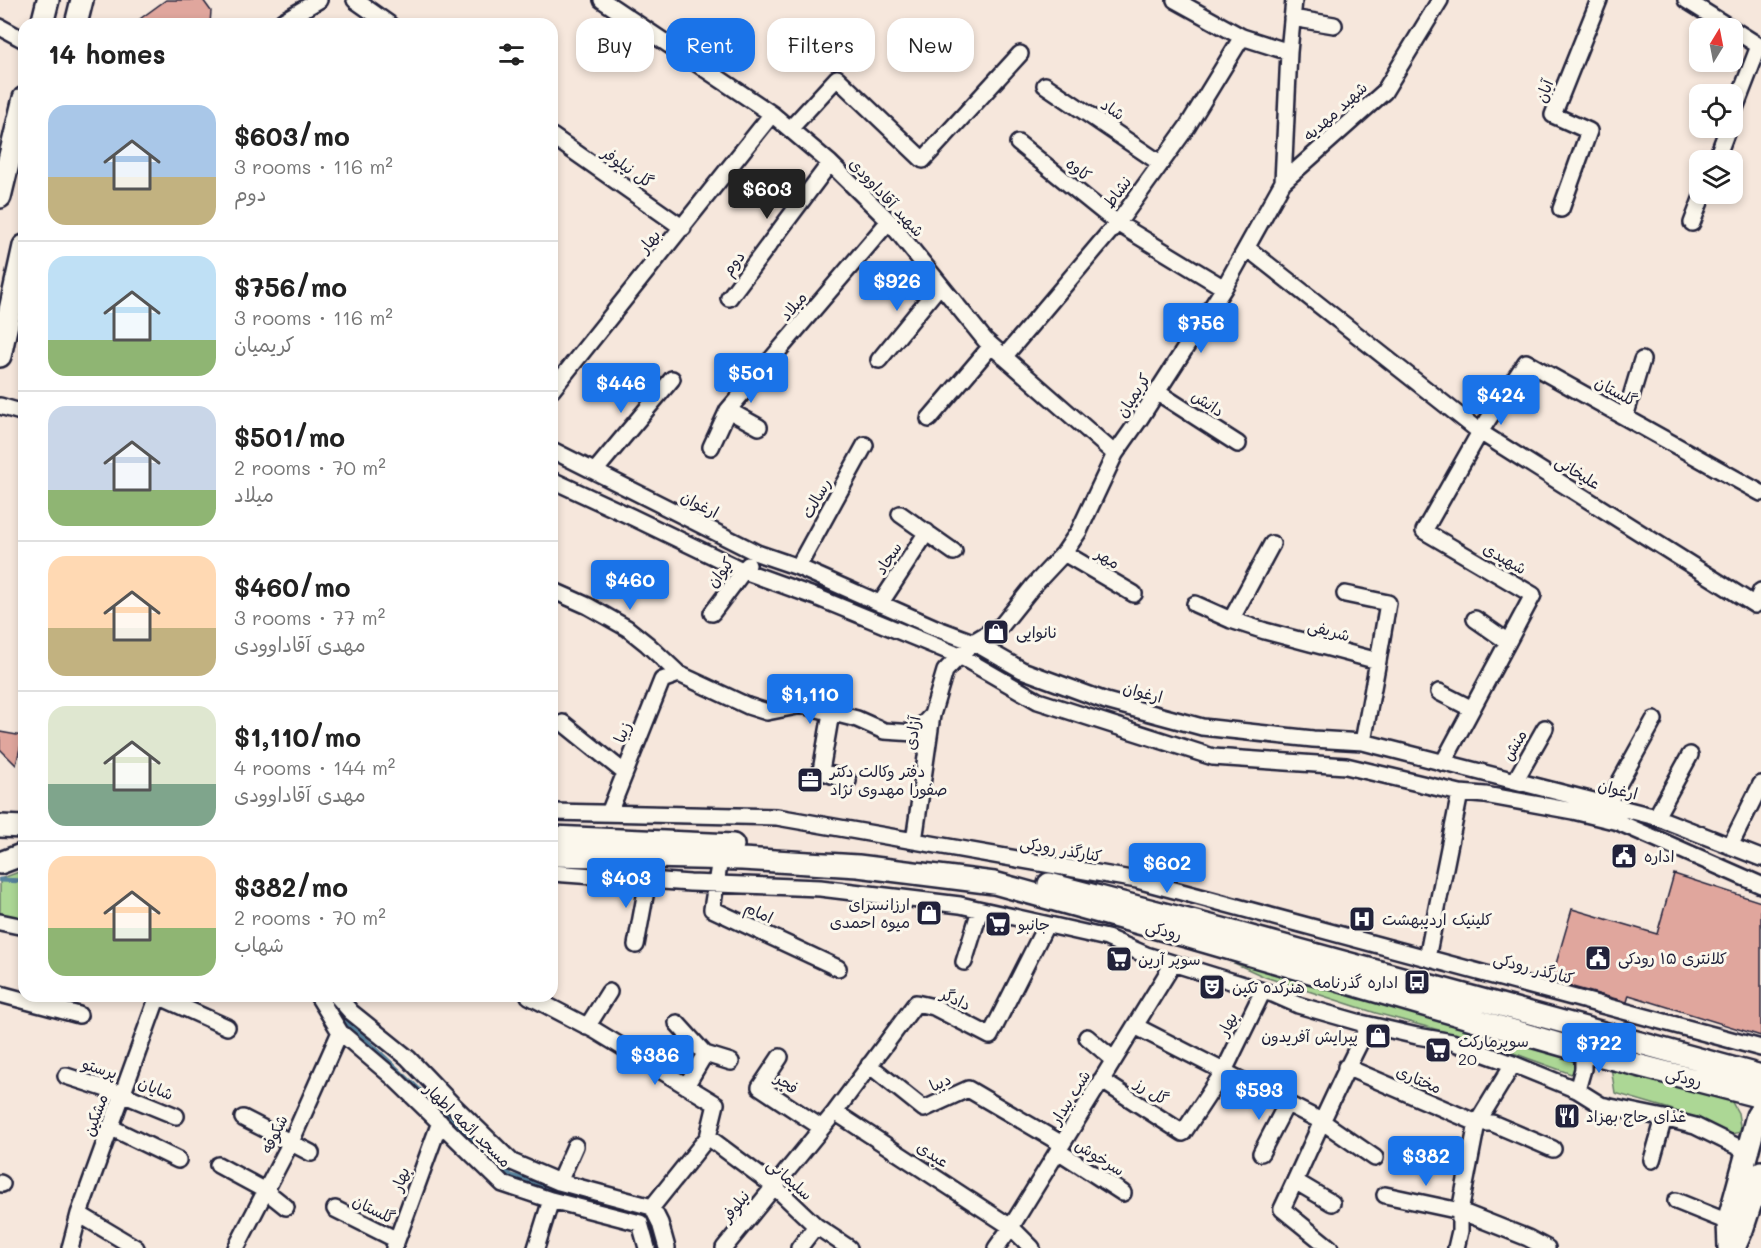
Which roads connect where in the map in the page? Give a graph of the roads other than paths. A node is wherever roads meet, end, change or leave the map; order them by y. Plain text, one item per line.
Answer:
1 (48, 0) edge
2 (82, 0) edge
3 (319, 0) edge
4 (355, 0) edge
5 (602, 0) edge
6 (1175, 0) edge
7 (1294, 0) edge
8 (1440, 0) edge
9 (1599, 0) edge
10 (1686, 0) edge
11 (44, 18) edge
12 (78, 18) edge
13 (288, 18) edge
14 (380, 18) edge
15 (1292, 18) junction
16 (1334, 25) dead end
17 (0, 27) edge
18 (18, 37) edge
19 (1242, 37) junction
20 (1760, 46) edge
21 (1289, 52) junction
22 (1020, 54) dead end
23 (1045, 85) dead end
24 (1743, 88) edge
25 (18, 111) edge
26 (772, 114) junction
27 (790, 129) junction
28 (7, 134) edge
29 (558, 140) edge
30 (1018, 143) dead end
31 (830, 163) junction
32 (1160, 163) junction
33 (1283, 182) junction
34 (0, 197) edge
35 (1699, 204) edge
36 (1561, 208) dead end
37 (889, 220) junction
38 (1117, 223) junction
39 (1692, 223) dead end
40 (683, 228) junction
41 (1248, 248) junction
42 (18, 274) edge
43 (940, 285) junction
44 (1224, 288) junction
45 (729, 298) dead end
46 (991, 346) junction
47 (0, 356) edge
48 (1004, 357) junction
49 (879, 360) dead end
50 (1642, 360) dead end
51 (672, 379) dead end
52 (558, 383) edge
53 (1157, 392) junction
54 (0, 406) edge
55 (728, 410) junction
56 (18, 411) edge
57 (1625, 417) junction
58 (929, 419) dead end
59 (759, 427) dead end
60 (1480, 432) junction
61 (1238, 444) dead end
62 (865, 445) dead end
63 (711, 447) dead end
64 (558, 453) edge
65 (1115, 454) junction
66 (595, 471) junction
67 (558, 483) edge
68 (1761, 494) edge
69 (900, 514) dead end
70 (927, 532) junction
71 (1272, 544) dead end
72 (954, 552) dead end
73 (757, 553) junction
74 (1064, 553) junction
75 (798, 567) junction
76 (744, 571) junction
77 (825, 579) junction
78 (558, 593) edge
79 (1134, 594) dead end
80 (1345, 594) dead end
81 (816, 597) junction
82 (1758, 598) edge
83 (880, 604) junction
84 (1195, 604) dead end
85 (712, 613) dead end
86 (1475, 619) dead end
87 (1231, 620) junction
88 (974, 642) junction
89 (1508, 642) junction
90 (960, 656) junction
91 (1378, 661) junction
92 (679, 674) junction
93 (1438, 692) dead end
94 (1472, 709) junction
95 (831, 713) junction
96 (932, 715) junction
97 (1654, 720) dead end
98 (563, 723) dead end
99 (1545, 728) dead end
100 (1235, 730) junction
101 (1363, 742) junction
102 (1690, 755) dead end
103 (1234, 758) junction
104 (1443, 763) junction
105 (625, 773) junction
106 (848, 781) dead end
107 (1515, 781) junction
108 (1761, 784) edge
109 (1460, 792) junction
110 (1607, 805) junction
111 (558, 812) edge
112 (609, 813) junction
113 (1656, 817) junction
114 (18, 828) edge
115 (1, 831) edge
116 (558, 837) edge
117 (914, 841) junction
118 (18, 843) edge
119 (1730, 846) junction
120 (558, 855) edge
121 (18, 856) edge
122 (1761, 858) edge
123 (720, 859) junction
124 (0, 863) edge
125 (558, 873) edge
126 (648, 880) junction
127 (717, 884) junction
128 (1761, 885) edge
129 (980, 910) junction
130 (0, 922) edge
131 (1046, 925) junction
132 (18, 926) edge
133 (636, 945) dead end
134 (1427, 958) junction
135 (964, 962) dead end
136 (1173, 964) junction
137 (838, 968) dead end
138 (1469, 969) junction
139 (1545, 990) junction
140 (1263, 991) junction
141 (609, 992) dead end
142 (0, 994) edge
143 (1461, 994) junction
144 (18, 999) edge
145 (30, 1002) edge
146 (156, 1002) edge
147 (171, 1002) edge
148 (322, 1002) edge
149 (342, 1002) edge
150 (540, 1002) edge
151 (79, 1015) dead end
152 (1538, 1016) junction
153 (677, 1023) dead end
154 (1369, 1025) junction
155 (1135, 1026) junction
156 (227, 1027) dead end
157 (587, 1027) junction
158 (340, 1032) junction
159 (1087, 1037) dead end
160 (1761, 1048) edge
161 (1583, 1051) junction
162 (705, 1053) junction
163 (780, 1057) dead end
164 (1114, 1060) junction
165 (731, 1062) dead end
166 (869, 1065) junction
167 (1513, 1065) junction
168 (1346, 1067) junction
169 (1224, 1071) junction
170 (66, 1076) dead end
171 (1761, 1076) edge
172 (1101, 1080) junction
173 (686, 1086) junction
174 (1576, 1090) junction
175 (122, 1094) junction
176 (1761, 1097) edge
177 (1287, 1103) junction
178 (1761, 1110) edge
179 (835, 1112) junction
180 (176, 1116) dead end
181 (243, 1118) dead end
182 (1664, 1118) junction
183 (440, 1122) junction
184 (1323, 1122) junction
185 (1477, 1124) junction
186 (110, 1126) junction
187 (822, 1128) junction
188 (1183, 1133) joint
189 (708, 1137) junction
190 (291, 1142) junction
191 (574, 1146) dead end
192 (1060, 1148) junction
193 (1553, 1149) dead end
194 (1746, 1151) junction
195 (311, 1153) dead end
196 (1261, 1153) dead end
197 (1375, 1158) dead end
198 (178, 1160) dead end
199 (1652, 1160) dead end
200 (218, 1165) dead end
201 (1761, 1172) edge
202 (1295, 1181) junction
203 (559, 1182) junction
204 (774, 1186) junction
205 (266, 1191) junction
206 (1123, 1192) dead end
207 (1385, 1195) dead end
208 (551, 1200) junction
209 (1676, 1202) dead end
210 (1332, 1203) dead end
211 (652, 1207) junction
212 (286, 1208) dead end
213 (335, 1209) dead end
214 (1460, 1212) junction
215 (79, 1214) junction
216 (1728, 1222) junction
217 (816, 1226) junction
218 (1011, 1227) junction
219 (396, 1244) edge
220 (70, 1248) edge
221 (136, 1248) edge
222 (236, 1248) edge
223 (536, 1248) edge
224 (647, 1248) edge
225 (667, 1248) edge
226 (724, 1248) edge
227 (799, 1248) edge
228 (849, 1248) edge
229 (996, 1248) edge
230 (1032, 1248) edge
231 (1330, 1248) edge
232 (1456, 1248) edge
233 (1547, 1248) edge
234 (1729, 1248) edge
235 (1734, 1248) edge

1 - 11 main road
2 - 12 main road
3 - 13 street
4 - 14 street
5 - 26 street, شهید آقاداوودی
6 - 19 street
7 - 15 street, کریمیان
8 - 33 street, شهید مهدیه
9 - 36 street, آبان
10 - 20 street
15 - 16 street
15 - 21 street, کریمیان
17 - 18 street
19 - 21 street
19 - 32 street, نشاط
20 - 24 street
21 - 33 street, کریمیان
22 - 27 street
23 - 32 street, شاد
25 - 28 main road
26 - 27 street, شهید آقاداوودی
26 - 40 street, بهار
27 - 31 street, شهید آقاداوودی
28 - 34 main road
29 - 40 street, گل نیلوفر
30 - 38 street, کاوه
31 - 37 street, شهید آقاداوودی
31 - 45 street, دوم
32 - 38 street, نشاط
33 - 41 street, کریمیان
35 - 39 street
37 - 43 street, شهید آقاداوودی
37 - 55 street, میلاد
38 - 44 street, کاوه
38 - 48 street, نشاط
40 - 52 street, بهار
41 - 44 street, کریمیان
41 - 60 street, علیخانی
42 - 47 main road
43 - 46 street, شهید آقاداوودی
43 - 49 street
44 - 53 street, کریمیان
46 - 48 street, شهید آقاداوودی
46 - 58 street
48 - 65 street, شهید آقاداوودی
50 - 57 street
51 - 66 street
53 - 61 street, دانش
53 - 65 street, کریمیان
54 - 56 street
55 - 59 street
55 - 63 street, میلاد
57 - 60 street, گلستان
57 - 68 street, گلستان
60 - 82 street, علیخانی
60 - 89 street, شهیدی
62 - 75 street, رسالت
64 - 66 street, ارغوان
65 - 74 street, کریمیان
66 - 73 street, ارغوان
67 - 76 street, ارغوان
69 - 70 street
70 - 72 street
70 - 83 street, سجاد
71 - 87 street
73 - 75 street, ارغوان
73 - 76 street, کیوان
74 - 79 street, مهر
74 - 88 street, کریمیان
75 - 77 street, ارغوان
76 - 81 street, ارغوان
76 - 85 street, کیوان
77 - 81 street
77 - 83 street, ارغوان
78 - 92 street
80 - 91 street
81 - 90 street, ارغوان
83 - 88 street, ارغوان
84 - 87 street, شریفی
86 - 89 street
87 - 91 street, شریفی
88 - 90 street, آزادی
88 - 100 street, ارغوان
89 - 94 street, شهیدی
90 - 96 street, آزادی
90 - 103 street, ارغوان
91 - 101 street
92 - 95 street
92 - 105 street, زیبا
93 - 94 street
94 - 104 street, شهیدی
95 - 96 street
95 - 106 street
96 - 117 street, آزادی
97 - 110 street
98 - 105 street
99 - 107 street, منش
100 - 101 street, ارغوان
100 - 103 street
101 - 104 street, ارغوان
102 - 113 street
103 - 109 street, ارغوان
104 - 107 street, ارغوان
105 - 112 street, زیبا
107 - 110 street, ارغوان
108 - 119 street
109 - 128 street, ارغوان
109 - 134 street
110 - 113 street, ارغوان
111 - 112 street, کنارگذر رودکی
112 - 117 street, کنارگذر رودکی
113 - 119 street, ارغوان
114 - 115 main road
115 - 118 main road
116 - 143 main road, رودکی
117 - 134 street, کنارگذر رودکی
119 - 122 street, ارغوان
120 - 123 main road, رودکی
121 - 124 main road
123 - 127 street, امام
123 - 161 main road, رودکی
125 - 126 street
126 - 127 street
126 - 133 street
127 - 129 street
127 - 137 street, امام
129 - 131 street
129 - 135 street
130 - 132 street
131 - 136 street
131 - 166 street, دادگر
134 - 138 street, کنارگذر رودکی
136 - 140 street
136 - 155 street, شب بیدار
138 - 139 street, کنارگذر رودکی
138 - 143 street
139 - 152 street
139 - 160 street, کنارگذر رودکی
140 - 154 street
140 - 169 street, بهار
141 - 157 street
142 - 144 street
143 - 152 main road, رودکی
145 - 151 street
146 - 175 street, مشکین
147 - 156 street
148 - 158 street, مسجد ائمه اطهار
149 - 203 street, مسجد ائمه اطهار
150 - 157 street
152 - 171 main road, رودکی
153 - 162 street
154 - 167 street
154 - 168 street
155 - 164 street, شب بیدار
155 - 169 street
157 - 173 street
158 - 183 street, مسجد ائمه اطهار
158 - 190 street, شکوفه
159 - 164 street
161 - 174 street
161 - 176 main road, رودکی
162 - 165 street
162 - 173 street
163 - 187 street, فجر
164 - 172 street, شب بیدار
166 - 179 street, دادگر
166 - 192 street, دیبا
167 - 174 street
167 - 185 street
168 - 184 street
168 - 185 street, مختاری
169 - 177 street
169 - 188 street, بهار
170 - 175 street, پرستو
172 - 188 street, گل رز
172 - 192 street, شب بیدار
173 - 189 street
174 - 182 street
175 - 180 street, شایان
175 - 186 street, مشکین
177 - 184 street
177 - 196 street
178 - 194 main road
179 - 187 street, دادگر
179 - 218 street, عبدی
181 - 190 street
182 - 194 street
182 - 199 street
183 - 208 street, مسجد ائمه اطهار
183 - 219 street, بهار
184 - 197 street
184 - 202 street
185 - 193 street, مختاری
185 - 214 street
186 - 198 street
186 - 215 street, مشکین
187 - 204 street, نیلوفر
189 - 204 street, سلیمانی
189 - 211 street
190 - 195 street
190 - 205 street, شکوفه
191 - 203 street
192 - 206 street, سرخوش
192 - 218 street, شب بیدار
194 - 216 main road
200 - 205 street
201 - 235 main road
202 - 210 street
202 - 231 street
203 - 211 street, مسجد ائمه اطهار
204 - 217 street, سلیمانی
204 - 226 street, نیلوفر
205 - 212 street
205 - 222 street, شکوفه
207 - 214 street
208 - 223 street
208 - 224 street, مسجد ائمه اطهار
209 - 216 street
211 - 225 street
213 - 219 street, گلستان
214 - 232 street
214 - 233 street
215 - 220 street, مشکین
215 - 221 street
216 - 234 main road
217 - 227 street
217 - 228 street, سلیمانی
218 - 229 street, شب بیدار
218 - 230 street, عبدی

